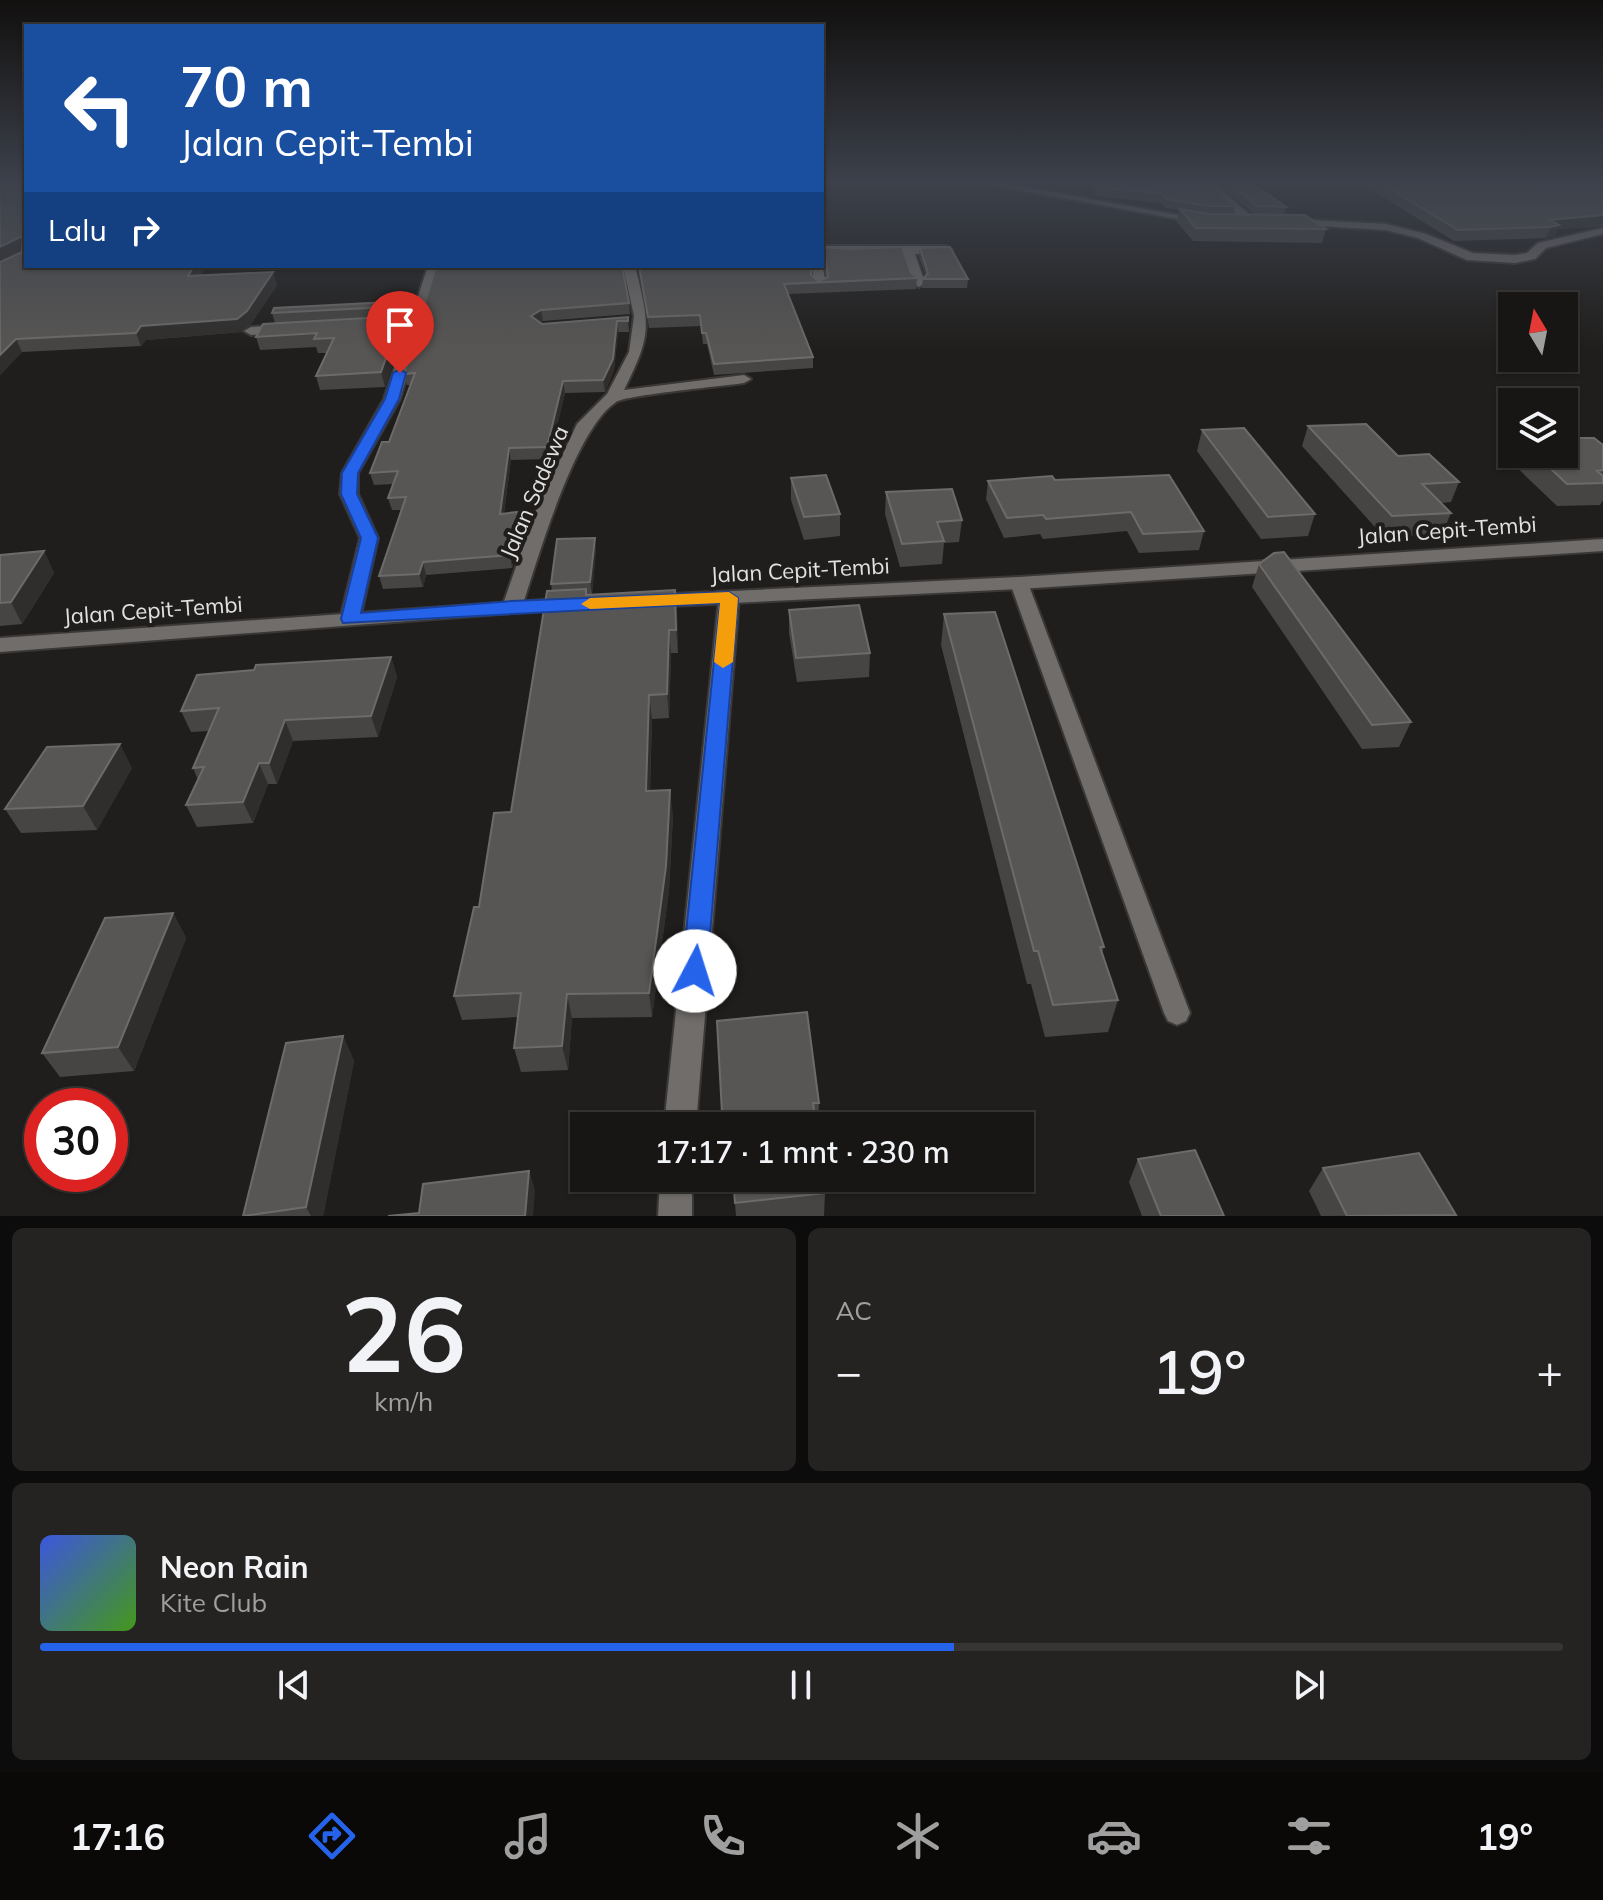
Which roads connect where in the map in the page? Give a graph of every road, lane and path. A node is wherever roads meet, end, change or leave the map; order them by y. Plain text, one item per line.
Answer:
1 (1426, 238) edge
2 (1574, 238) edge
3 (908, 249) junction
4 (824, 250) edge
5 (946, 250) edge
6 (432, 268) edge
7 (629, 268) edge
8 (818, 268) edge
9 (919, 283) edge
10 (820, 285) edge
11 (295, 328) edge
12 (251, 331) dead end
13 (744, 379) dead end
14 (613, 396) junction
15 (1603, 545) edge
16 (1019, 583) junction
17 (729, 598) junction
18 (636, 602) edge
19 (590, 604) edge
20 (512, 607) junction
21 (350, 619) junction
22 (0, 645) edge
23 (1177, 1013) dead end
24 (681, 1112) edge
25 (676, 1192) edge
26 (675, 1216) edge

1 - 2 street
3 - 4 street
3 - 5 street
3 - 9 street
6 - 21 street
7 - 14 street, Jalan Sadewa
8 - 10 street
11 - 12 street
13 - 14 street
14 - 20 street, Jalan Sadewa
15 - 16 street, Jalan Cepit-Tembi
16 - 17 street, Jalan Cepit-Tembi
16 - 23 lane
17 - 18 street, Jalan Cepit-Tembi
17 - 24 street
19 - 20 street, Jalan Cepit-Tembi
20 - 21 street, Jalan Cepit-Tembi
21 - 22 street, Jalan Cepit-Tembi
25 - 26 street

